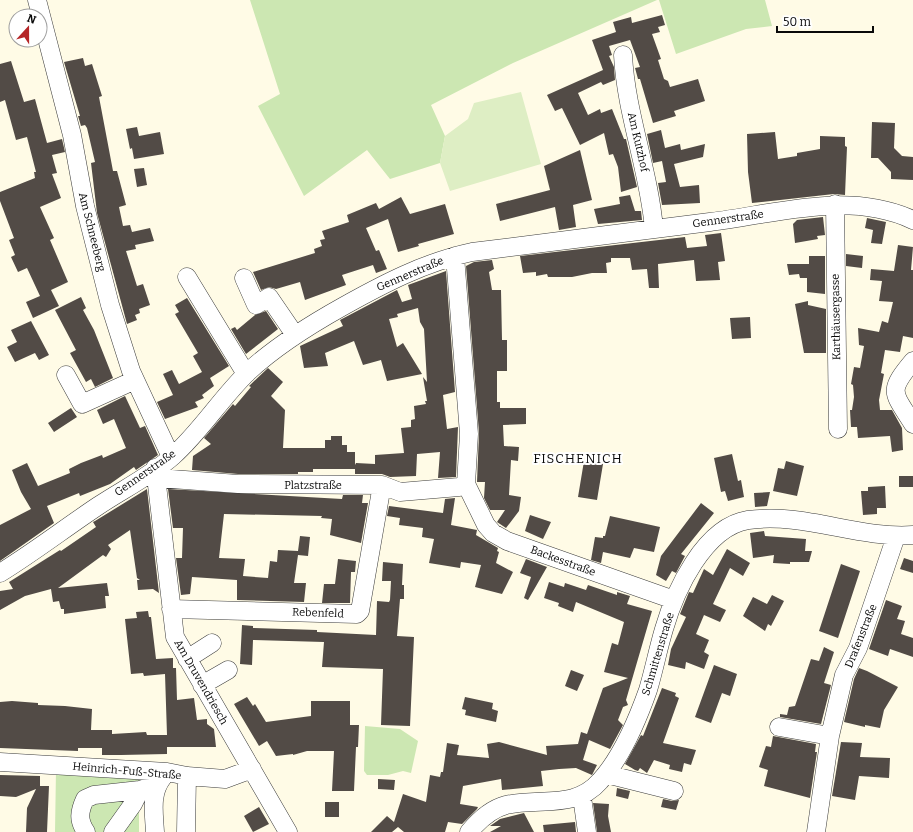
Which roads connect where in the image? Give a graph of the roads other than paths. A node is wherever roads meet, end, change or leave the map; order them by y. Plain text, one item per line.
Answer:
1 (36, 0) edge
2 (623, 55) dead end
3 (835, 204) junction
4 (911, 222) edge
5 (654, 229) junction
6 (455, 256) junction
7 (187, 277) dead end
8 (244, 278) dead end
9 (295, 335) junction
10 (913, 361) edge
11 (246, 374) junction
12 (66, 375) dead end
13 (135, 380) junction
14 (913, 424) edge
15 (838, 429) dead end
16 (172, 457) junction
17 (156, 473) junction
18 (382, 485) junction
19 (469, 491) junction
20 (905, 536) edge
21 (0, 572) edge
22 (674, 600) junction
23 (171, 609) junction
24 (212, 643) dead end
25 (187, 659) junction
26 (228, 670) dead end
27 (202, 685) junction
28 (779, 726) dead end
29 (830, 736) junction
30 (0, 762) edge
31 (252, 769) junction
32 (606, 774) junction
33 (187, 776) junction
34 (163, 778) junction
35 (140, 790) junction
36 (674, 791) dead end
37 (582, 797) junction
38 (86, 832) edge
39 (113, 832) edge
40 (155, 832) edge
41 (186, 832) edge
42 (288, 832) edge
43 (469, 832) edge
44 (587, 832) edge
45 (816, 832) edge

1 - 13 street, Am Schneeberg
2 - 5 street, Am Kutzhof
3 - 4 street, Gennerstraße
3 - 5 street, Gennerstraße
3 - 15 street, Karthäusergasse
5 - 6 street, Gennerstraße
6 - 9 street, Gennerstraße
6 - 19 street
7 - 11 street
8 - 9 street
9 - 11 street, Gennerstraße
10 - 14 street
11 - 16 street, Gennerstraße
12 - 13 street
13 - 16 street, Am Schneeberg
16 - 17 street, Gennerstraße
17 - 18 street, Platzstraße
17 - 21 street, Gennerstraße
17 - 23 street, Am Druvendriesch
18 - 19 street, Platzstraße
18 - 23 street, Rebenfeld
19 - 22 street, Backesstraße
20 - 22 street, Schmittenstraße
20 - 29 street, Drafenstraße
22 - 32 street, Schmittenstraße
23 - 25 street, Am Druvendriesch
24 - 25 street
25 - 27 street, Am Druvendriesch
26 - 27 street
27 - 31 street, Am Druvendriesch
28 - 29 street
29 - 45 street, Drafenstraße
30 - 34 street, Heinrich-Fuß-Straße
31 - 33 street, Heinrich-Fuß-Straße
31 - 42 street, Am Druvendriesch
32 - 36 street
32 - 37 street, Schmittenstraße
33 - 34 street, Heinrich-Fuß-Straße
33 - 41 street
34 - 35 street
34 - 40 street
35 - 38 street
35 - 39 street
37 - 43 street
37 - 44 street

